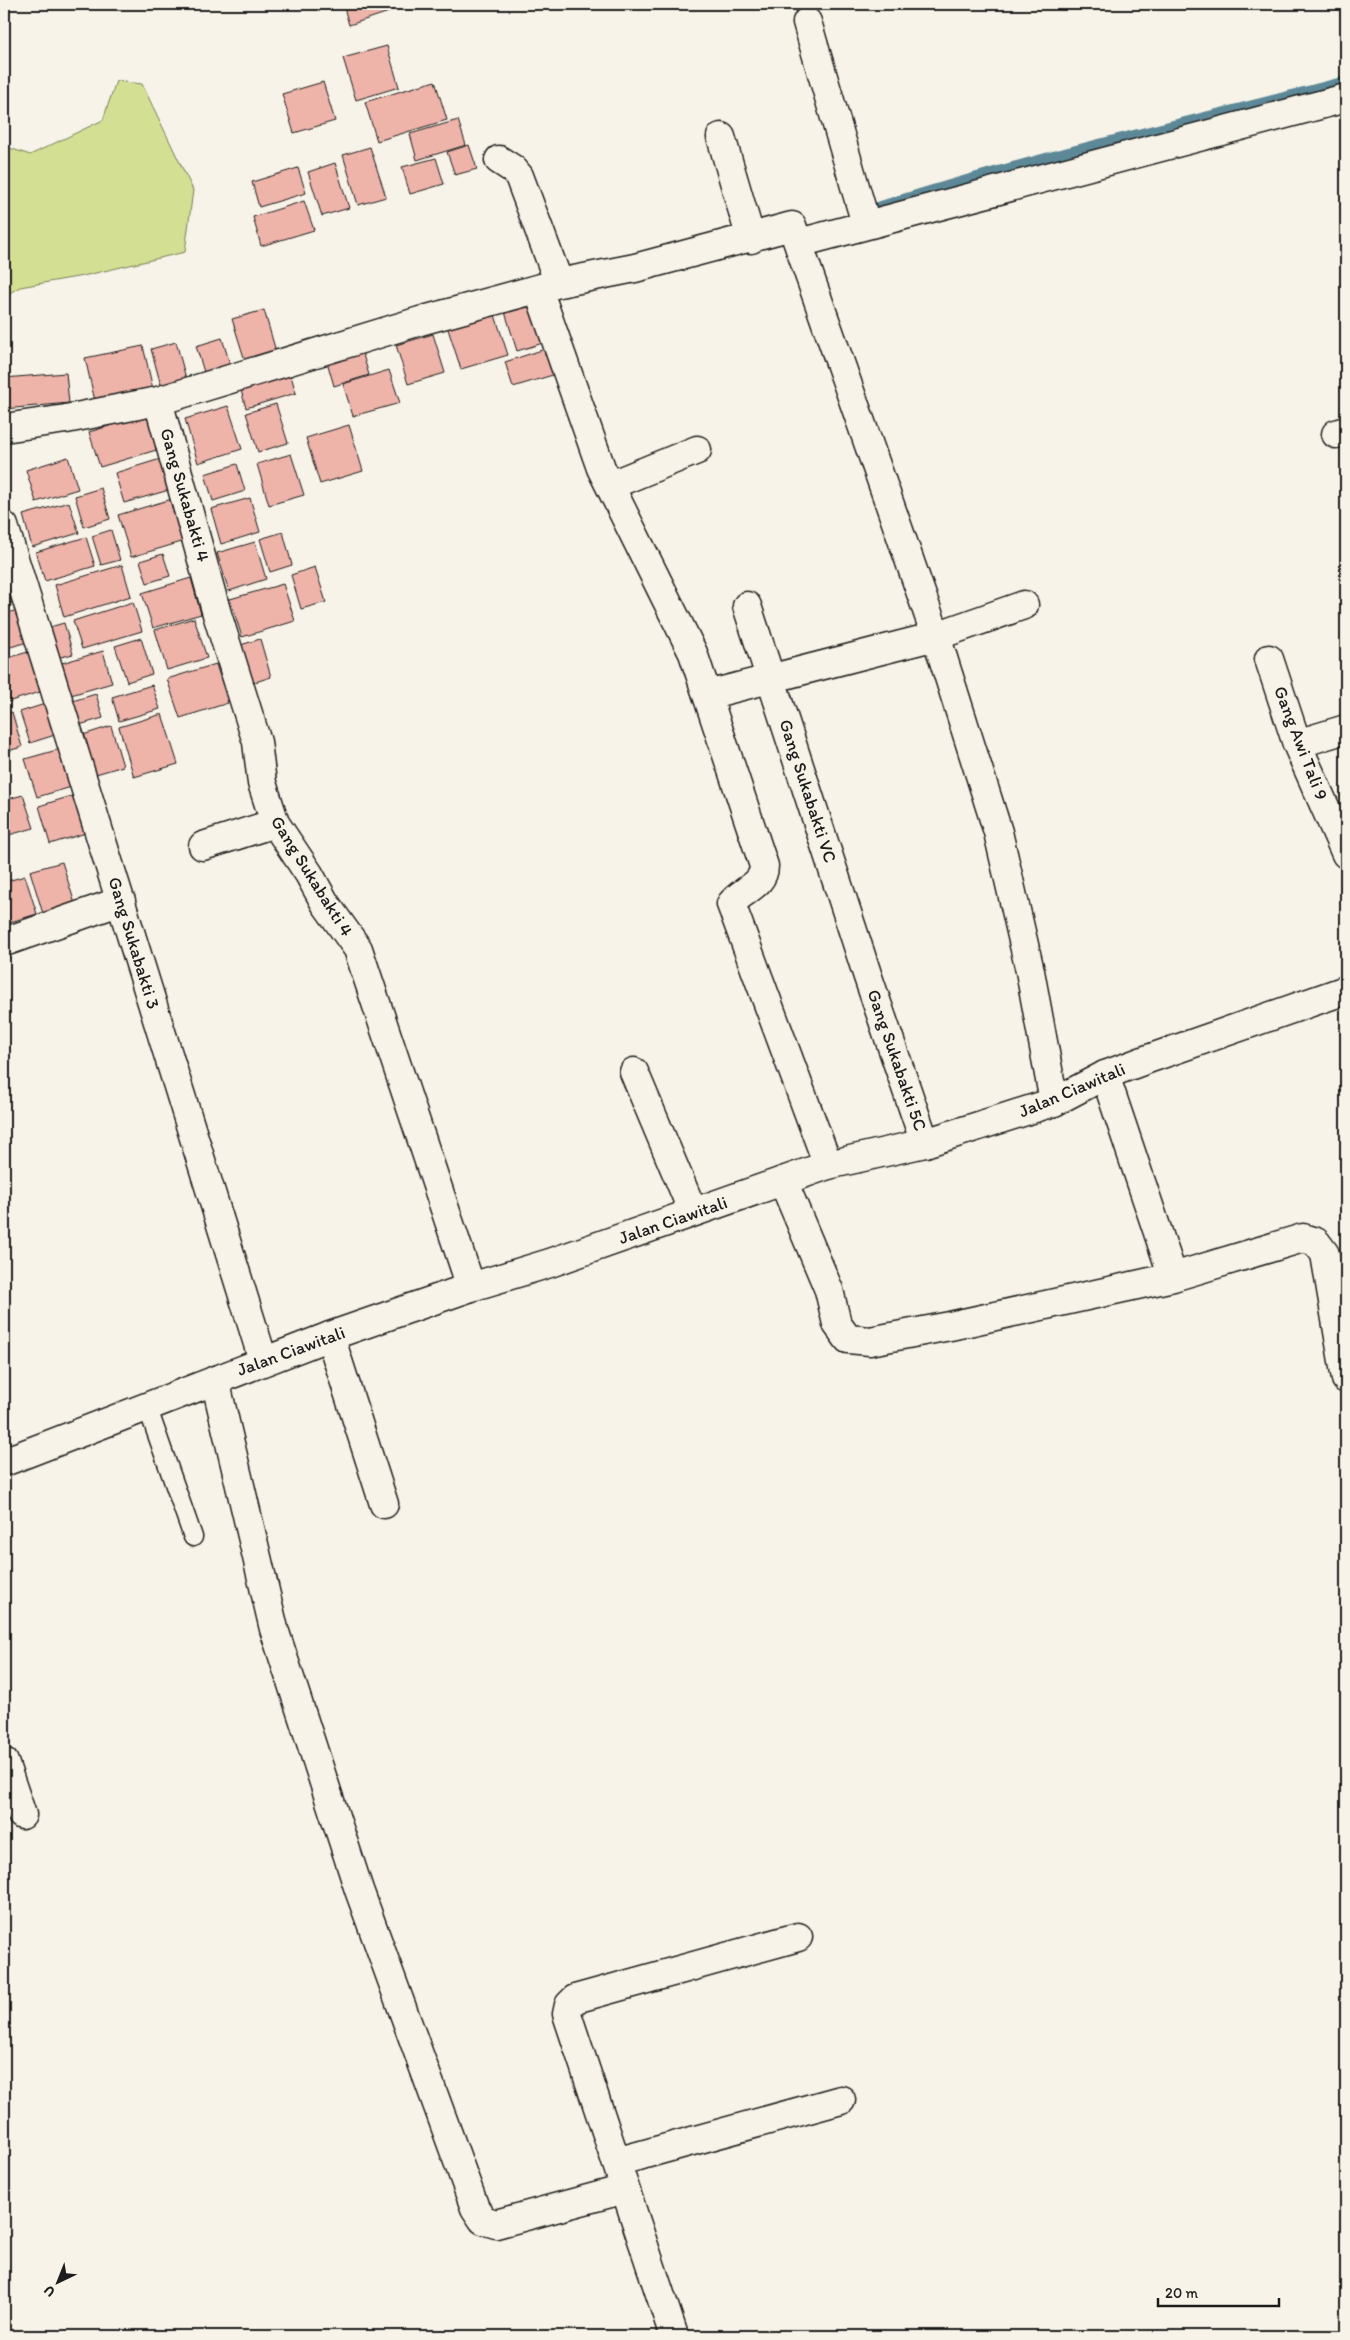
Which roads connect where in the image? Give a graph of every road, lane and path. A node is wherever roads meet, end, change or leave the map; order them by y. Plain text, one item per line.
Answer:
1 (807, 22) dead end
2 (1346, 98) edge
3 (721, 138) dead end
4 (498, 160) dead end
5 (866, 224) junction
6 (752, 239) junction
7 (799, 243) junction
8 (549, 286) junction
9 (158, 401) junction
10 (4, 428) edge
11 (698, 450) dead end
12 (611, 485) junction
13 (4, 526) edge
14 (1024, 605) dead end
15 (747, 606) dead end
16 (936, 636) junction
17 (1269, 660) dead end
18 (771, 679) junction
19 (707, 696) junction
20 (1346, 729) edge
21 (1297, 744) junction
22 (275, 823) junction
23 (203, 846) dead end
24 (1346, 854) edge
25 (121, 901) junction
26 (4, 942) edge
27 (868, 977) joint
28 (1346, 990) edge
29 (634, 1072) dead end
30 (1105, 1075) junction
31 (1054, 1102) junction
32 (926, 1143) junction
33 (828, 1165) junction
34 (783, 1181) junction
35 (693, 1212) junction
36 (1173, 1277) junction
37 (471, 1287) junction
38 (330, 1336) junction
39 (263, 1360) junction
40 (1346, 1379) edge
41 (215, 1380) junction
42 (147, 1406) junction
43 (4, 1462) edge
44 (384, 1504) dead end
45 (193, 1537) dead end
46 (4, 1762) edge
47 (22, 1816) dead end
48 (798, 1937) dead end
49 (841, 2100) dead end
50 (616, 2162) junction
51 (625, 2188) junction
52 (674, 2336) edge

1 - 5 street
2 - 5 street
3 - 6 street
4 - 8 street
5 - 7 street
6 - 7 street
6 - 8 street
7 - 16 street
8 - 9 street
8 - 12 street
9 - 10 street
9 - 22 street, Gang Sukabakti 4
11 - 12 street
12 - 19 street
13 - 25 street, Gang Sukabakti 3
14 - 16 street
15 - 18 street, Gang Sukabakti VC
16 - 18 street
16 - 31 street
17 - 21 street, Gang Awi Tali 9
18 - 19 street
18 - 27 street, Gang Sukabakti VC
19 - 33 street
20 - 21 street
21 - 24 street, Gang Awi Tali 9
22 - 23 street
22 - 37 street, Gang Sukabakti 4
25 - 26 street
25 - 39 street, Gang Sukabakti 3
27 - 32 street, Gang Sukabakti 5C
28 - 30 street, Jalan Ciawitali
29 - 35 street
30 - 31 street, Jalan Ciawitali
30 - 36 street
31 - 32 street, Jalan Ciawitali
32 - 33 street, Jalan Ciawitali
33 - 34 street, Jalan Ciawitali
34 - 35 street, Jalan Ciawitali
34 - 36 street
35 - 37 street, Jalan Ciawitali
36 - 40 street
37 - 38 street, Jalan Ciawitali
38 - 39 street, Jalan Ciawitali
38 - 44 street
39 - 41 street, Jalan Ciawitali
41 - 42 street, Jalan Ciawitali
41 - 51 street
42 - 43 street, Jalan Ciawitali
42 - 45 lane
46 - 47 street
48 - 50 street
49 - 50 street
50 - 51 street
51 - 52 street

